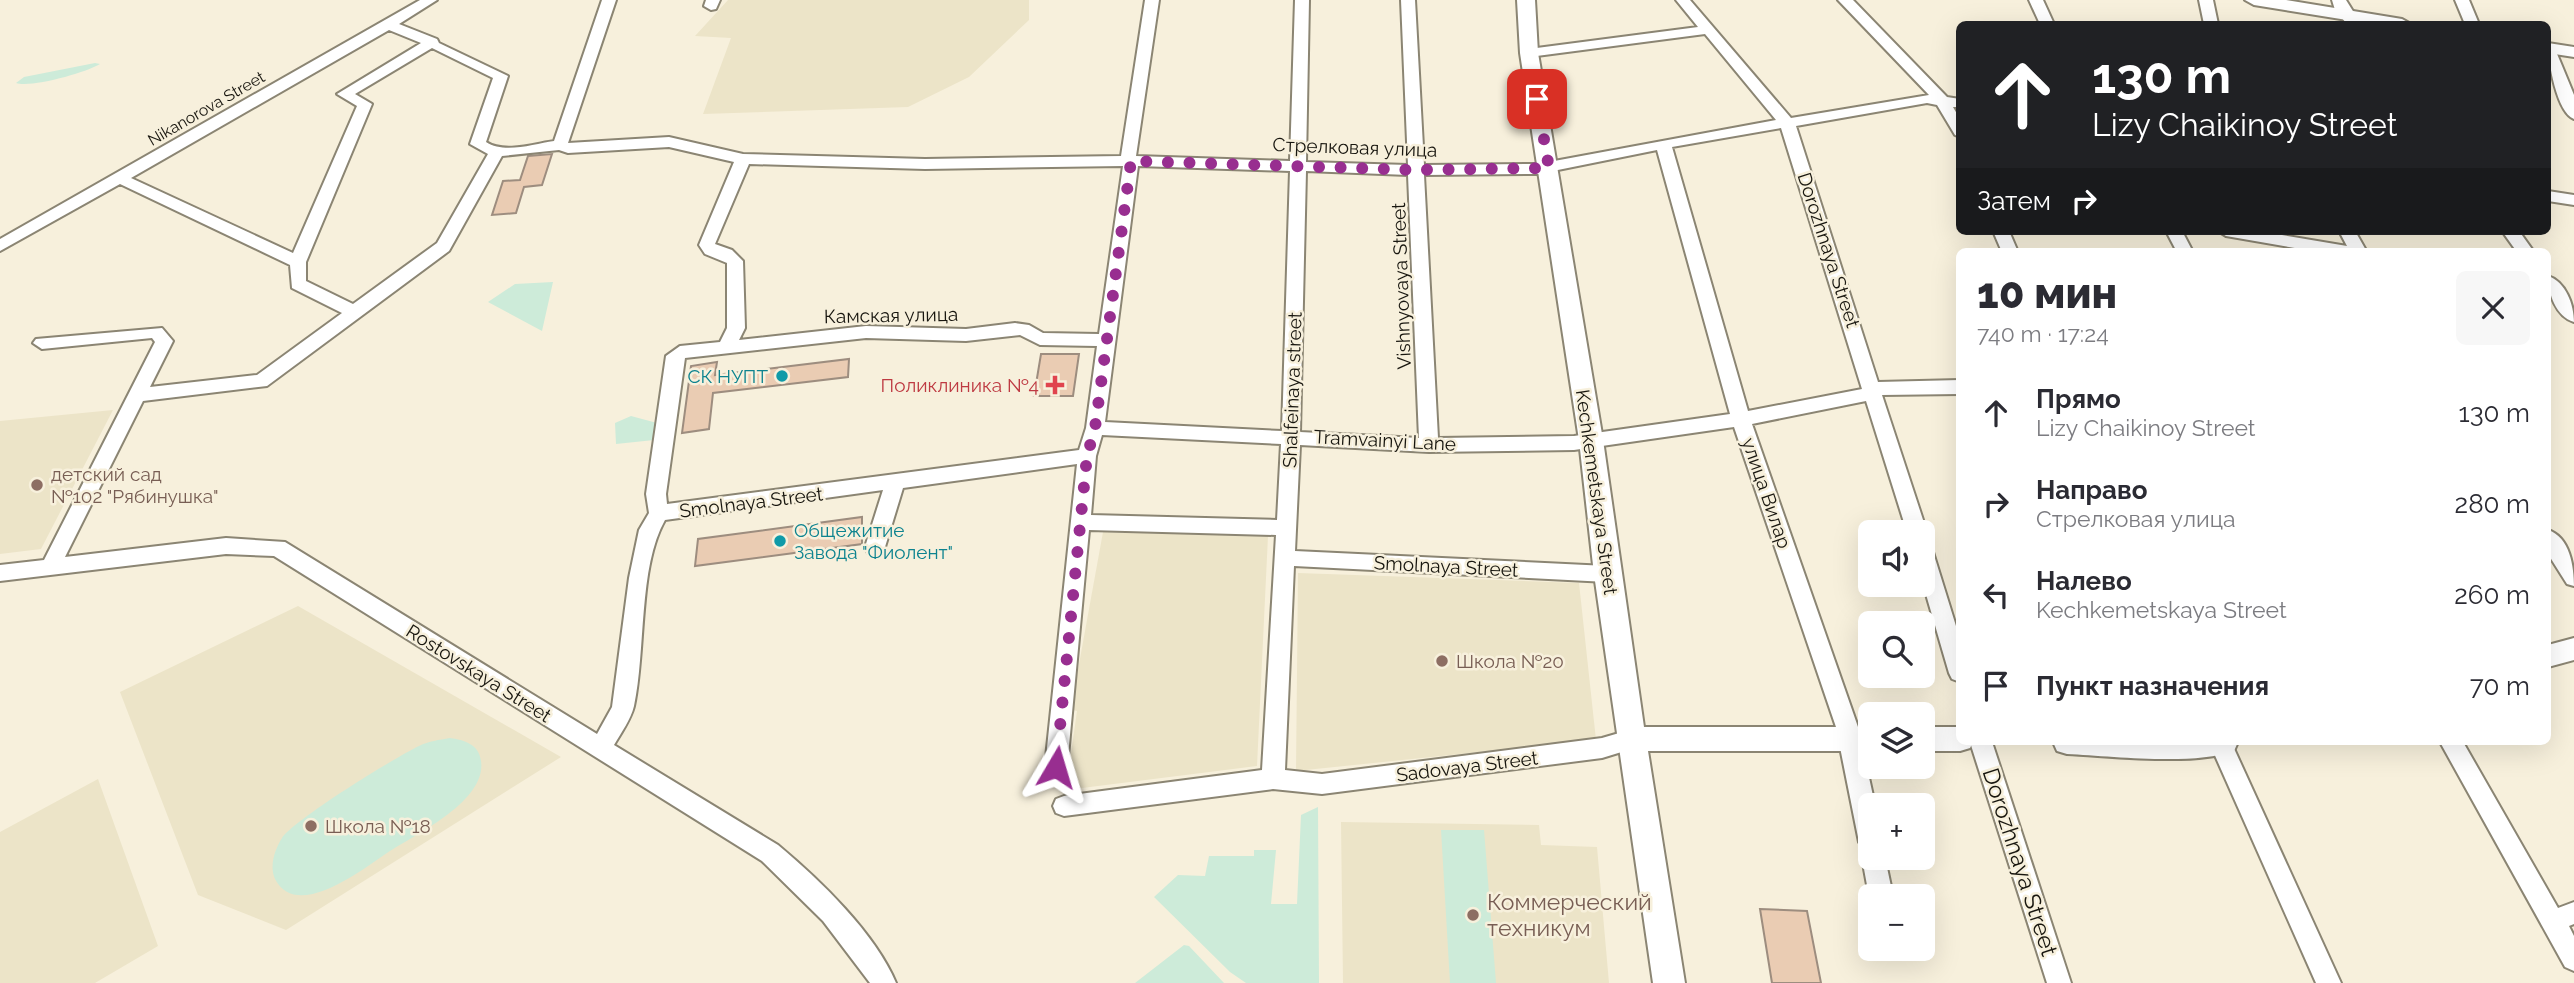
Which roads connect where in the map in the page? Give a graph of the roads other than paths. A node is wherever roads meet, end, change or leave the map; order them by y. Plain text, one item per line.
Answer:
1 (430, 0) edge
2 (609, 0) edge
3 (1152, 0) edge
4 (1303, 0) edge
5 (1408, 0) edge
6 (1526, 0) edge
7 (1683, 0) edge
8 (1845, 0) edge
9 (2036, 0) edge
10 (2206, 0) edge
11 (2254, 0) edge
12 (2462, 0) edge
13 (2347, 13) edge
14 (2046, 21) edge
15 (2210, 21) edge
16 (2387, 21) edge
17 (2471, 21) edge
18 (387, 24) junction
19 (1706, 30) junction
20 (439, 47) dead end
21 (2551, 48) edge
22 (2574, 52) edge
23 (1529, 53) junction
24 (2551, 56) edge
25 (1942, 100) junction
26 (1956, 102) edge
27 (2574, 114) edge
28 (1787, 123) junction
29 (1956, 125) edge
30 (1663, 144) junction
31 (560, 145) junction
32 (497, 151) junction
33 (743, 159) junction
34 (1131, 161) junction
35 (1300, 166) junction
36 (1549, 168) junction
37 (1417, 170) junction
38 (119, 178) junction
39 (2551, 196) edge
40 (2574, 200) edge
41 (2250, 235) edge
42 (0, 246) edge
43 (2326, 248) edge
44 (298, 262) junction
45 (2551, 288) edge
46 (2551, 289) edge
47 (2574, 295) edge
48 (356, 313) junction
49 (2574, 316) edge
50 (1107, 340) junction
51 (42, 342) dead end
52 (727, 345) junction
53 (1956, 387) edge
54 (1874, 391) junction
55 (138, 395) junction
56 (1741, 418) junction
57 (1095, 428) junction
58 (1291, 436) junction
59 (1591, 440) junction
60 (1429, 445) junction
61 (1087, 456) junction
62 (895, 484) junction
63 (659, 513) junction
64 (1913, 520) edge
65 (1080, 522) junction
66 (1285, 528) junction
67 (2551, 543) edge
68 (875, 547) dead end
69 (1284, 558) junction
70 (50, 567) junction
71 (0, 573) edge
72 (1607, 574) junction
73 (2574, 578) edge
74 (1935, 591) edge
75 (2574, 649) edge
76 (2551, 655) edge
77 (1956, 660) edge
78 (1858, 731) edge
79 (1633, 739) junction
80 (1858, 739) edge
81 (1935, 739) edge
82 (1956, 739) edge
83 (1982, 745) edge
84 (2222, 745) edge
85 (2453, 745) edge
86 (600, 749) junction
87 (1056, 767) dead end
88 (1273, 779) junction
89 (1064, 806) dead end
90 (2564, 917) edge
91 (2574, 959) edge
92 (884, 983) edge
93 (1669, 983) edge
94 (2059, 983) edge
95 (2329, 983) edge

1 - 18 street, Nikanorova Street
2 - 31 street
3 - 34 street
4 - 35 street, Shalfeinaya street
5 - 37 street, Vishnyovaya Street
6 - 23 main road, Kechkemetskaya Street
7 - 19 street, Dorozhnaya Street
8 - 25 street
9 - 14 street
10 - 15 street
11 - 13 main road
12 - 17 street
13 - 16 main road
18 - 38 street, Nikanorova Street
18 - 44 street
19 - 23 street
19 - 28 street, Dorozhnaya Street
20 - 32 street
21 - 22 main road
23 - 36 main road, Kechkemetskaya Street
24 - 27 street
25 - 26 street, Стрелковая улица
25 - 28 street, Стрелковая улица
25 - 29 street
28 - 30 street, Стрелковая улица
28 - 54 street, Dorozhnaya Street
30 - 36 street, Стрелковая улица
30 - 56 street, улица Вилар
31 - 32 street
31 - 33 street, Стрелковая улица
32 - 48 street
33 - 34 street, Стрелковая улица
33 - 52 street
34 - 35 street, Стрелковая улица
34 - 50 street
35 - 37 street, Стрелковая улица
35 - 58 street, Shalfeinaya street
36 - 37 street, Стрелковая улица
36 - 59 main road, Kechkemetskaya Street
37 - 60 street, Vishnyovaya Street
38 - 42 street, Nikanorova Street
38 - 44 street
39 - 40 street
41 - 43 street
44 - 48 street
45 - 47 street
46 - 49 street
48 - 55 street
50 - 52 street, Камская улица
50 - 57 street
51 - 55 street
52 - 63 street, Камская улица
53 - 54 street
54 - 56 street
54 - 64 street, Dorozhnaya Street
55 - 70 street
56 - 59 street
56 - 78 street, улица Вилар
57 - 58 street, Tramvainyi Lane
57 - 61 street
58 - 60 street, Tramvainyi Lane
58 - 66 street, Shalfeinaya street
59 - 60 street, Tramvainyi Lane
59 - 72 main road, Kechkemetskaya Street
61 - 62 street, Smolnaya Street
61 - 65 street
62 - 63 street, Smolnaya Street
62 - 68 street
63 - 86 street, Smolnaya Street
65 - 66 street
65 - 87 street
66 - 69 street, Shalfeinaya street
67 - 73 street
69 - 72 street, Smolnaya Street
69 - 88 street, Shalfeinaya street
70 - 71 street, Rostovskaya Street
70 - 86 street, Rostovskaya Street
72 - 79 main road, Kechkemetskaya Street
74 - 77 street
75 - 76 main road
79 - 80 main road, Sadovaya Street
79 - 88 street, Sadovaya Street
79 - 93 main road, Kechkemetskaya Street
81 - 82 main road
83 - 94 street, Dorozhnaya Street
84 - 95 street
85 - 90 street
86 - 92 street, Rostovskaya Street
88 - 89 street, Sadovaya Street
90 - 91 street

